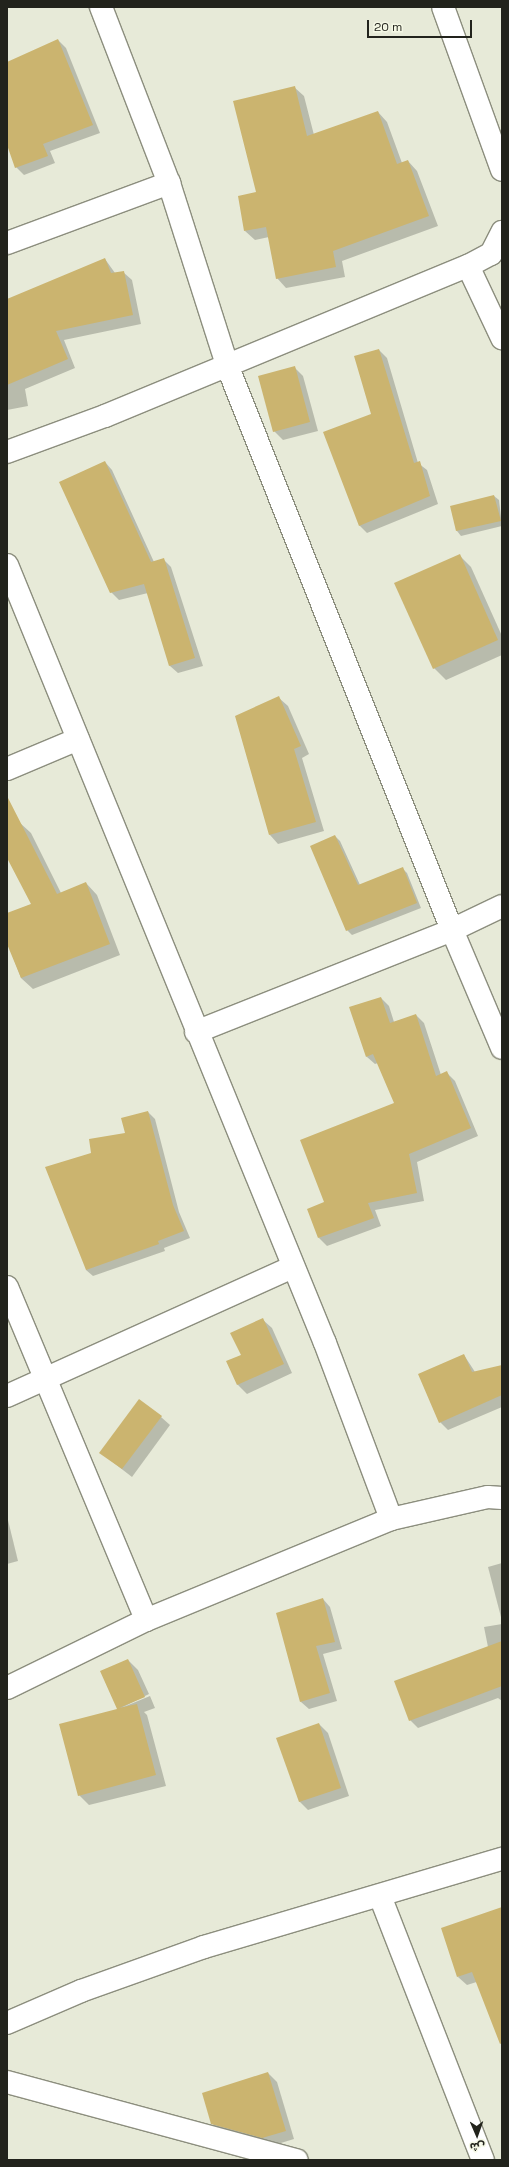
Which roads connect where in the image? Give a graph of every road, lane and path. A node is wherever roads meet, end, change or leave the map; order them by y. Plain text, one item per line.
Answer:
1 (101, 7) edge
2 (443, 7) edge
3 (502, 170) edge
4 (169, 183) junction
5 (502, 232) edge
6 (7, 243) edge
7 (468, 266) junction
8 (502, 338) edge
9 (227, 365) junction
10 (7, 452) edge
11 (7, 565) edge
12 (78, 739) junction
13 (7, 769) edge
14 (502, 906) edge
15 (452, 930) junction
16 (196, 1032) junction
17 (502, 1048) edge
18 (293, 1268) junction
19 (7, 1287) edge
20 (44, 1379) junction
21 (7, 1396) edge
22 (502, 1498) edge
23 (391, 1519) junction
24 (146, 1620) junction
25 (7, 1688) edge
26 (502, 1858) edge
27 (380, 1896) junction
28 (7, 2024) edge
29 (7, 2082) edge
30 (297, 2160) edge
31 (483, 2160) edge

1 - 4 street
2 - 3 street
4 - 6 street
4 - 9 street
5 - 7 street
7 - 8 street
7 - 9 street
9 - 10 street
9 - 15 street
11 - 12 street
12 - 13 street
12 - 16 street
14 - 15 street
15 - 16 street
15 - 17 street
16 - 18 street
18 - 20 street
18 - 23 street
19 - 20 street
20 - 21 street
20 - 24 street
22 - 23 street
23 - 24 street
24 - 25 street
26 - 27 street
27 - 28 street
27 - 31 street
29 - 30 street

